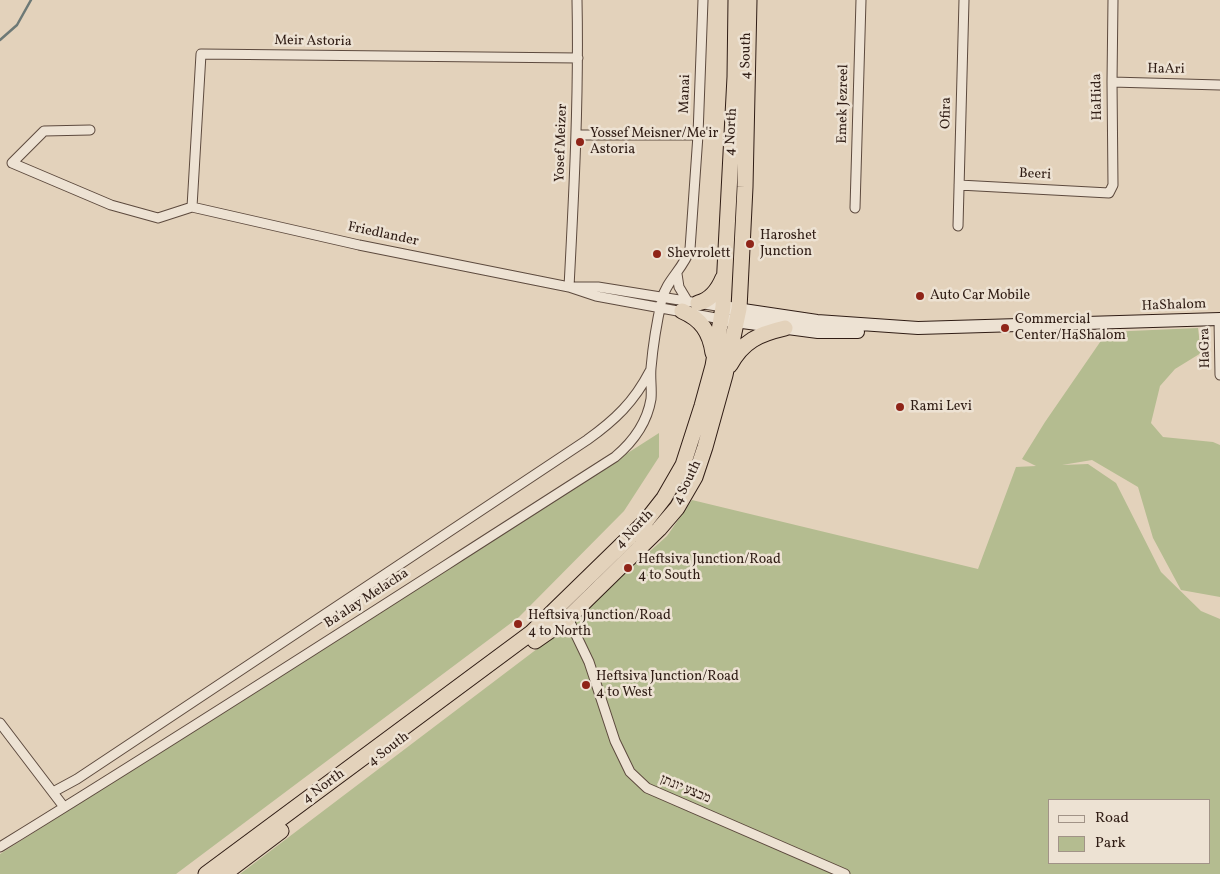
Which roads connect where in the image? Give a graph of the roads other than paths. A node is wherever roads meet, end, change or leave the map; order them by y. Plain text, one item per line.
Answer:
1 (577, 0) edge
2 (702, 0) edge
3 (736, 0) edge
4 (749, 0) edge
5 (861, 0) edge
6 (964, 0) edge
7 (1113, 0) edge
8 (578, 58) junction
9 (1112, 82) junction
10 (1220, 85) edge
11 (90, 130) dead end
12 (577, 135) junction
13 (698, 135) junction
14 (959, 185) junction
15 (1108, 193) joint
16 (192, 207) junction
17 (856, 208) dead end
18 (958, 226) dead end
19 (726, 272) junction
20 (677, 274) junction
21 (569, 288) junction
22 (661, 302) junction
23 (689, 305) junction
24 (730, 314) junction
25 (1220, 320) edge
26 (785, 328) junction
27 (918, 328) junction
28 (714, 358) junction
29 (651, 369) junction
30 (725, 375) junction
31 (1220, 375) edge
32 (564, 612) junction
33 (0, 723) edge
34 (53, 792) junction
35 (64, 807) junction
36 (0, 847) edge
37 (206, 874) edge
38 (224, 874) edge
39 (845, 874) edge

1 - 8 street, Yosef Meizer
2 - 13 street, Manai
3 - 19 highway, 4 North
4 - 24 highway, 4 South
5 - 17 street, Emek Jezreel
6 - 14 street, Ofira
7 - 9 street, HaHida
8 - 12 street, Yosef Meizer
8 - 16 street, Meir Astoria
9 - 10 street, HaAri
9 - 15 street, HaHida
11 - 16 street
12 - 13 street
12 - 21 street, Yosef Meizer
13 - 20 street, Manai
14 - 15 street, Beeri
14 - 18 street, Ofira
16 - 21 street, Friedlander
19 - 23 highway
19 - 24 highway, 4 North
20 - 22 street, Manai
20 - 23 street
21 - 22 street, Friedlander
22 - 23 street, Friedlander
22 - 29 street, Ba'alay Melacha
23 - 24 street, Friedlander
23 - 24 street, Friedlander
23 - 28 highway
24 - 26 street, HaShalom
24 - 27 street, HaShalom
24 - 28 highway, 4 North
24 - 30 highway, 4 South
25 - 27 street, HaShalom
25 - 31 street, HaGra
26 - 27 street, HaShalom
26 - 30 highway
28 - 32 highway, 4 North
29 - 34 street, Ba'alay Melacha
29 - 35 street, Ba'alay Melacha
30 - 32 highway, 4 South
32 - 37 highway, 4 North
32 - 38 highway, 4 South
32 - 39 street, מבצע יונתן
33 - 34 street
34 - 35 street
35 - 36 street, Ba'alay Melacha

